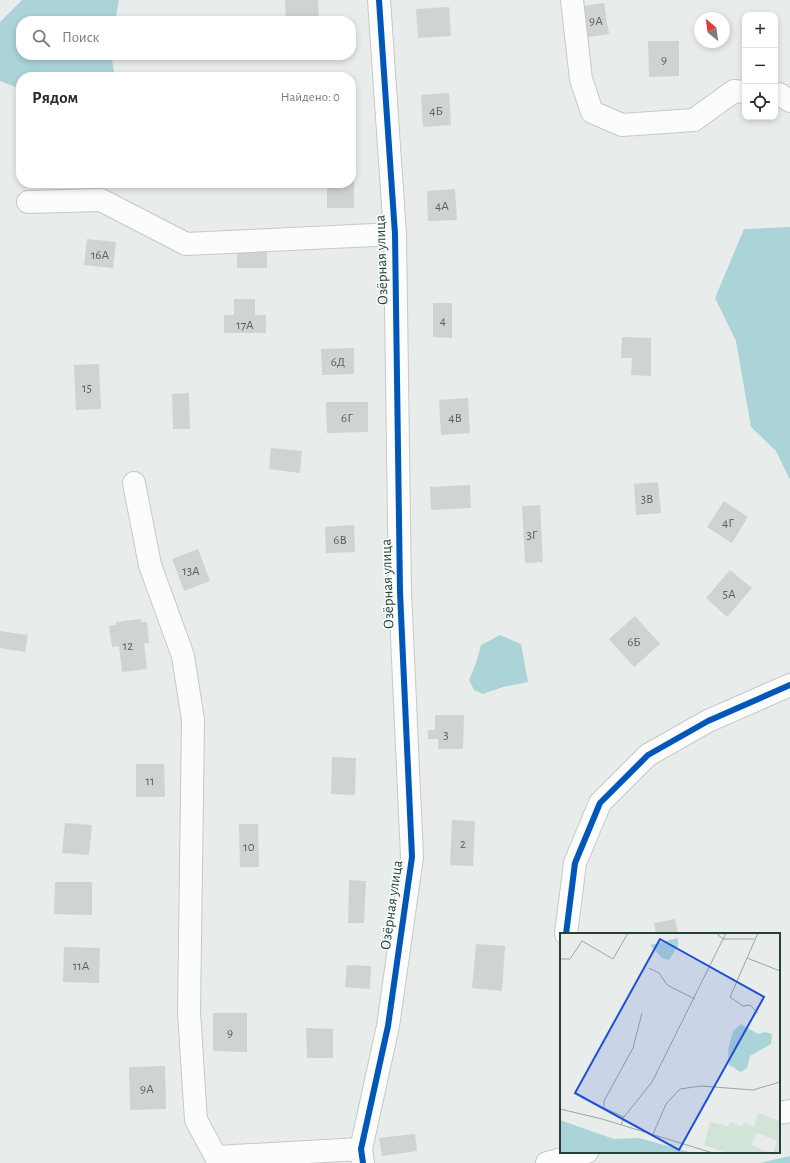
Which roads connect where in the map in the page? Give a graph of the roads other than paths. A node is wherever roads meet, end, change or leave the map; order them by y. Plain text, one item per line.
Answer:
1 (379, 0) edge
2 (572, 0) edge
3 (742, 92) edge
4 (778, 94) edge
5 (790, 101) edge
6 (28, 202) dead end
7 (395, 234) junction
8 (134, 483) dead end
9 (790, 685) edge
10 (566, 933) edge
11 (790, 1111) edge
12 (780, 1113) edge
13 (582, 1153) edge
14 (362, 1156) edge
15 (546, 1163) edge

1 - 7 street, Озёрная улица
2 - 3 street
4 - 5 street
6 - 7 street
7 - 14 street, Озёрная улица
8 - 14 street
9 - 10 street
11 - 12 street
13 - 15 street

